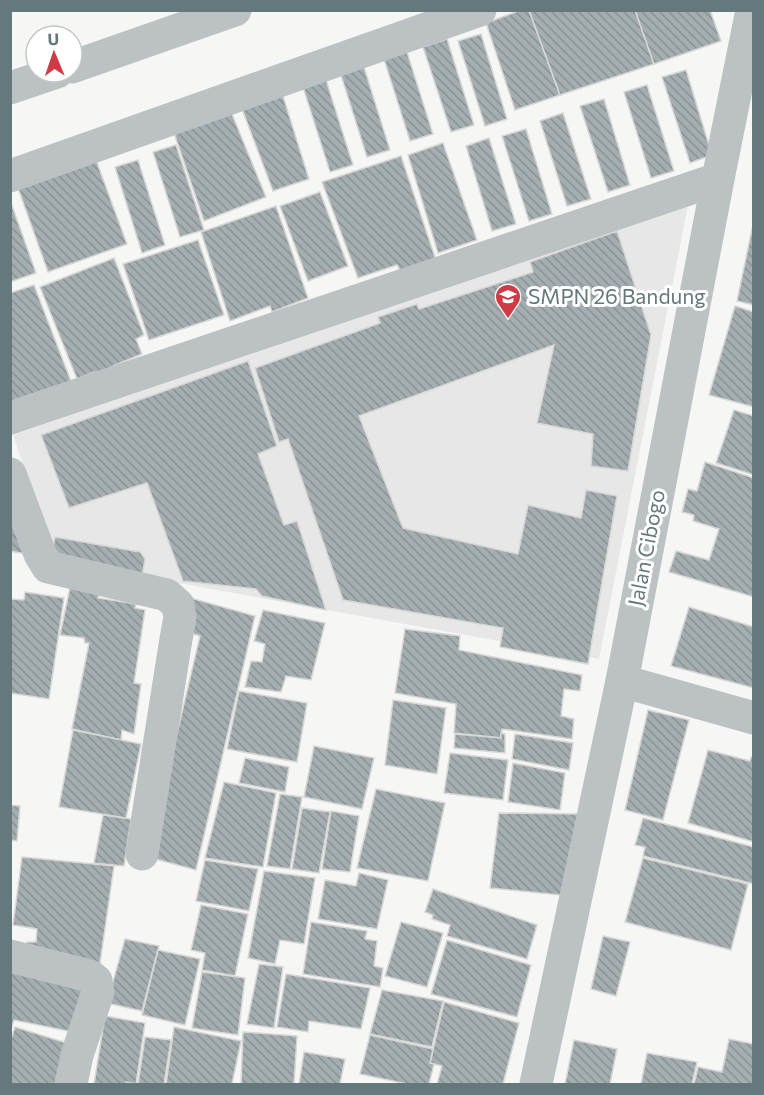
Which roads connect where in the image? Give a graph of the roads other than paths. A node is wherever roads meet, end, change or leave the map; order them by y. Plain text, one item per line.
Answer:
1 (235, 10) edge
2 (480, 10) edge
3 (752, 10) edge
4 (84, 63) edge
5 (10, 176) edge
6 (717, 179) junction
7 (10, 418) edge
8 (10, 474) edge
9 (622, 681) junction
10 (753, 718) edge
11 (142, 854) dead end
12 (10, 956) edge
13 (71, 1084) edge
14 (536, 1084) edge

1 - 4 street
2 - 5 street
3 - 6 street, Jalan Cibogo
6 - 7 street
6 - 9 street, Jalan Cibogo
8 - 11 street
9 - 10 street
9 - 14 street, Jalan Cibogo
12 - 13 street

